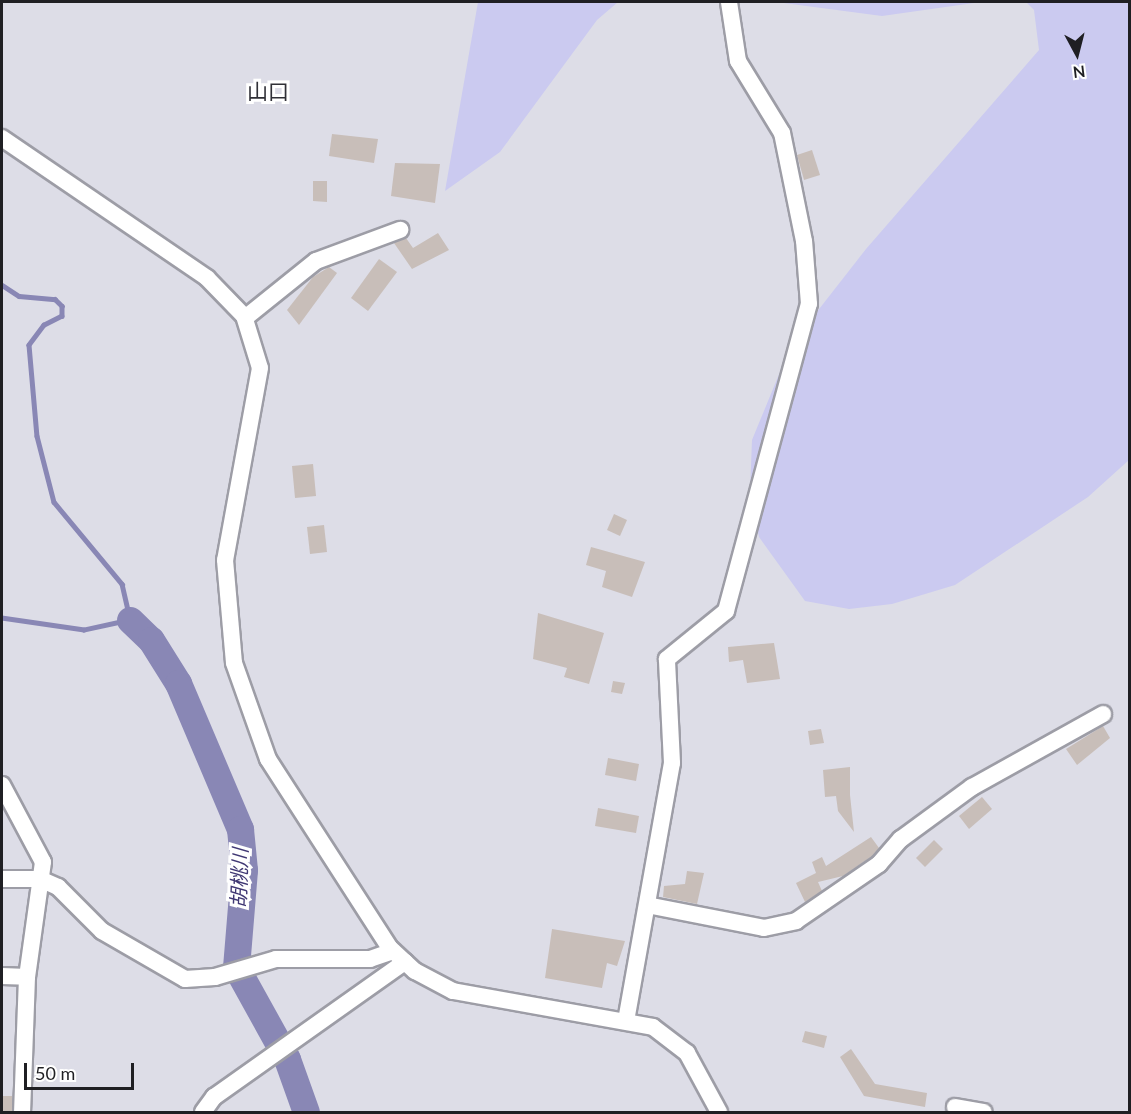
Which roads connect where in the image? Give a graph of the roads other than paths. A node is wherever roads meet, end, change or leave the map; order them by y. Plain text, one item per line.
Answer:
1 (729, 2) edge
2 (2, 138) edge
3 (399, 230) dead end
4 (245, 318) junction
5 (1103, 714) dead end
6 (2, 785) edge
7 (2, 879) edge
8 (40, 879) junction
9 (647, 905) junction
10 (399, 956) junction
11 (2, 976) edge
12 (27, 977) junction
13 (626, 1021) junction
14 (955, 1107) dead end
15 (22, 1113) edge
16 (203, 1113) edge
17 (720, 1113) edge
18 (984, 1113) edge

1 - 9 street
2 - 4 street
3 - 4 street
4 - 10 street
5 - 9 street
6 - 8 street
7 - 8 street
8 - 10 street
8 - 12 street
9 - 13 street
10 - 13 street
10 - 16 street
11 - 12 street
12 - 15 street
13 - 17 street
14 - 18 street

